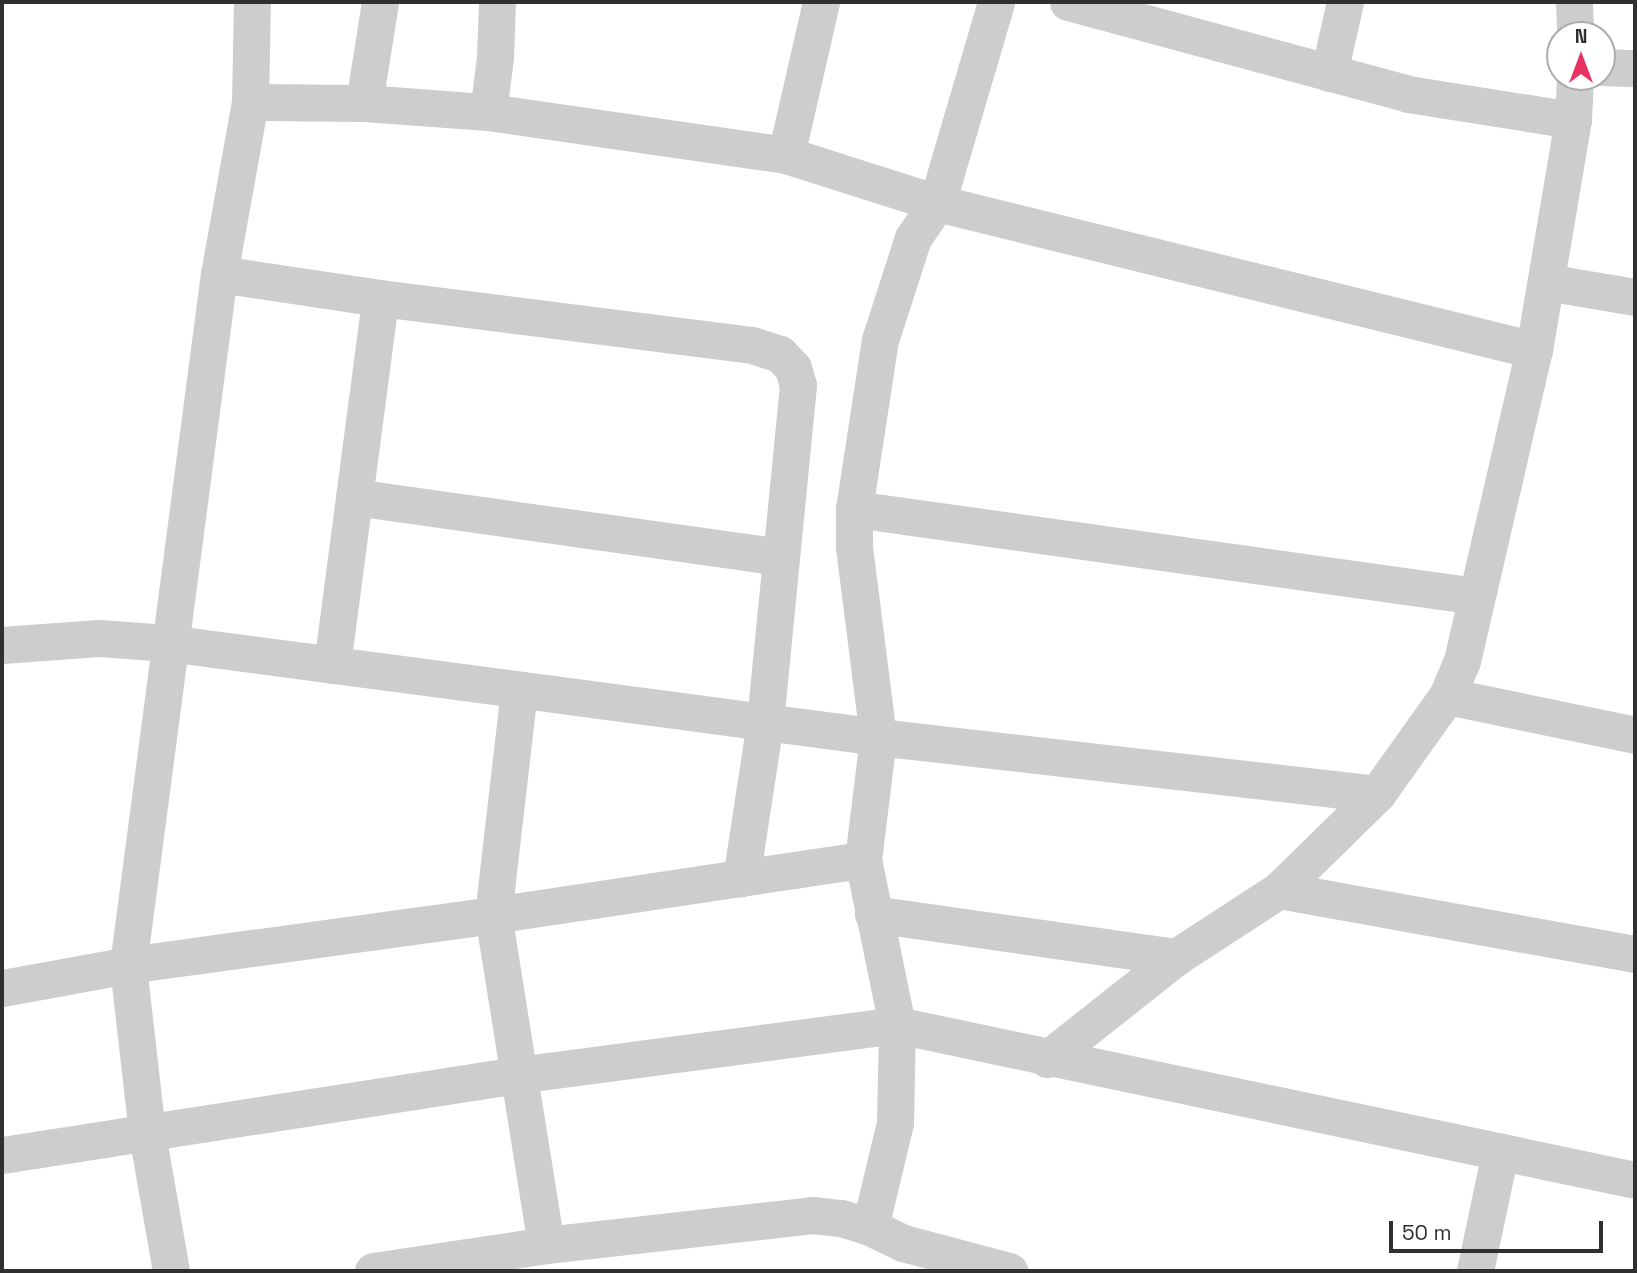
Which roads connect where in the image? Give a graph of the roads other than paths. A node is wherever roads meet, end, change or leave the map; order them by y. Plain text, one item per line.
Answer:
1 (252, 2) edge
2 (380, 2) edge
3 (497, 2) edge
4 (821, 2) edge
5 (996, 2) edge
6 (1068, 2) edge
7 (1345, 2) edge
8 (1574, 2) edge
9 (1171, 15) edge
10 (1575, 21) edge
11 (1616, 67) edge
12 (1635, 68) edge
13 (1329, 72) junction
14 (1574, 91) edge
15 (250, 102) junction
16 (364, 103) junction
17 (488, 112) junction
18 (1573, 120) junction
19 (786, 155) junction
20 (937, 203) junction
21 (219, 274) junction
22 (1545, 282) junction
23 (1635, 297) edge
24 (380, 298) junction
25 (1534, 350) junction
26 (354, 497) junction
27 (854, 509) junction
28 (780, 556) junction
29 (1476, 596) junction
30 (168, 643) junction
31 (2, 645) edge
32 (332, 665) junction
33 (519, 690) junction
34 (1447, 696) junction
35 (765, 722) junction
36 (1635, 735) edge
37 (878, 737) junction
38 (1377, 794) junction
39 (863, 860) junction
40 (741, 878) junction
41 (1279, 890) junction
42 (873, 914) junction
43 (493, 915) junction
44 (1635, 954) edge
45 (1176, 957) junction
46 (128, 965) junction
47 (2, 988) edge
48 (898, 1025) junction
49 (1047, 1059) junction
50 (517, 1075) junction
51 (147, 1133) junction
52 (1500, 1152) junction
53 (2, 1155) edge
54 (1635, 1180) edge
55 (870, 1227) junction
56 (546, 1245) junction
57 (171, 1271) edge
58 (373, 1271) edge
59 (1009, 1271) edge
60 (1475, 1271) edge

1 - 15 street
2 - 16 street
3 - 17 street
4 - 19 street
5 - 20 street
6 - 9 street
7 - 13 street
8 - 10 street
9 - 13 street
11 - 12 street
13 - 18 street
14 - 18 street
15 - 16 street
15 - 21 street
16 - 17 street
17 - 19 street
18 - 22 street
19 - 20 street
20 - 25 street
20 - 27 street
21 - 24 street
21 - 30 street
22 - 23 street
22 - 25 street
24 - 26 street
24 - 28 street
25 - 29 street
26 - 28 street
26 - 32 street
27 - 29 street
27 - 37 street
28 - 35 street
29 - 34 street
30 - 31 street
30 - 32 street
30 - 46 street
32 - 33 street
33 - 35 street
33 - 43 street
34 - 36 street
34 - 38 street
35 - 37 street
35 - 40 street
37 - 38 street
37 - 39 street
38 - 41 street
39 - 40 street
39 - 42 street
40 - 43 street
41 - 44 street
41 - 45 street
42 - 45 street
42 - 48 street
43 - 46 street
43 - 50 street
45 - 49 street
46 - 47 street
46 - 51 street
48 - 49 street
48 - 50 street
48 - 55 street
49 - 52 street
50 - 51 street
50 - 56 street
51 - 53 street
51 - 57 street
52 - 54 street
52 - 60 street
55 - 56 street
55 - 59 street
56 - 58 street

